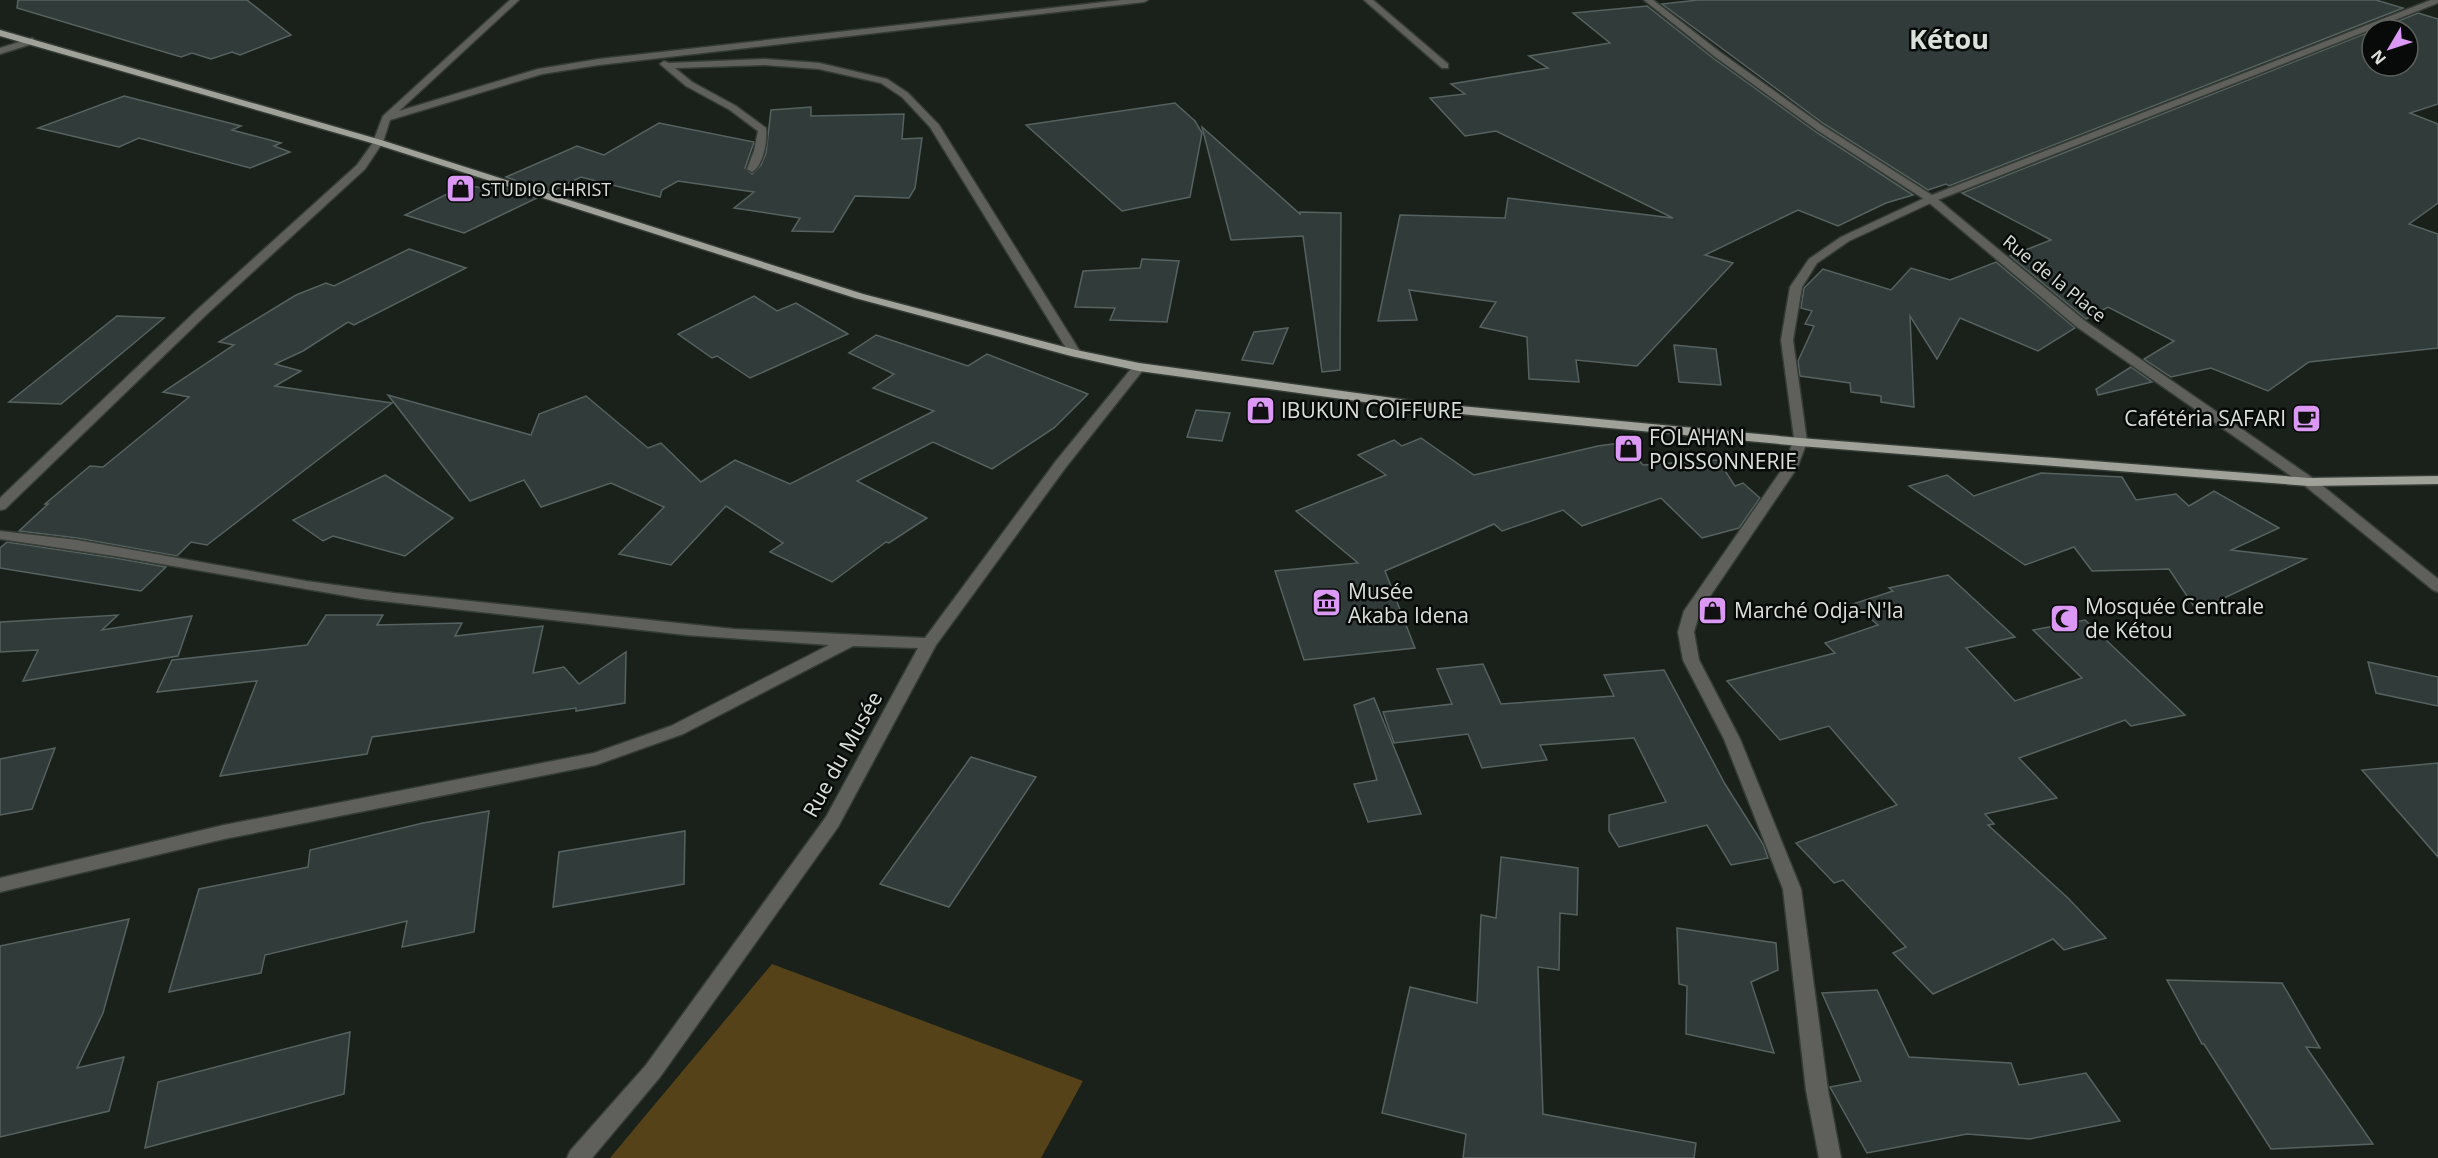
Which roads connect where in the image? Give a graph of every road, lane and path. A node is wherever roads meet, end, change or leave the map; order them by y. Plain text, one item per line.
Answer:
1 (515, 0) edge
2 (1143, 0) edge
3 (1368, 0) edge
4 (1648, 0) edge
5 (2438, 0) edge
6 (0, 33) edge
7 (32, 42) junction
8 (0, 51) edge
9 (645, 57) junction
10 (669, 66) junction
11 (1445, 66) dead end
12 (386, 118) junction
13 (378, 142) junction
14 (752, 169) dead end
15 (1931, 199) junction
16 (1075, 353) junction
17 (1139, 367) junction
18 (1800, 442) junction
19 (2438, 480) edge
20 (2309, 482) junction
21 (0, 506) edge
22 (0, 536) edge
23 (2438, 587) edge
24 (848, 642) junction
25 (929, 644) junction
26 (0, 885) edge
27 (578, 1158) edge
28 (1830, 1158) edge

1 - 12 street
2 - 9 street
3 - 11 street
4 - 15 street, Rue de la Place
5 - 15 street
6 - 7 main road
7 - 8 street
7 - 13 main road
9 - 10 street
9 - 12 street
10 - 14 street
10 - 16 street
12 - 13 street
13 - 16 main road
13 - 21 street
15 - 18 street
15 - 20 street, Rue de la Place
16 - 17 main road
17 - 18 main road
17 - 25 street, Rue du Musée
18 - 20 main road
18 - 28 street
19 - 20 main road
20 - 23 street, Rue de la Place
22 - 24 street
24 - 25 street
24 - 26 street
25 - 27 street, Rue du Musée

